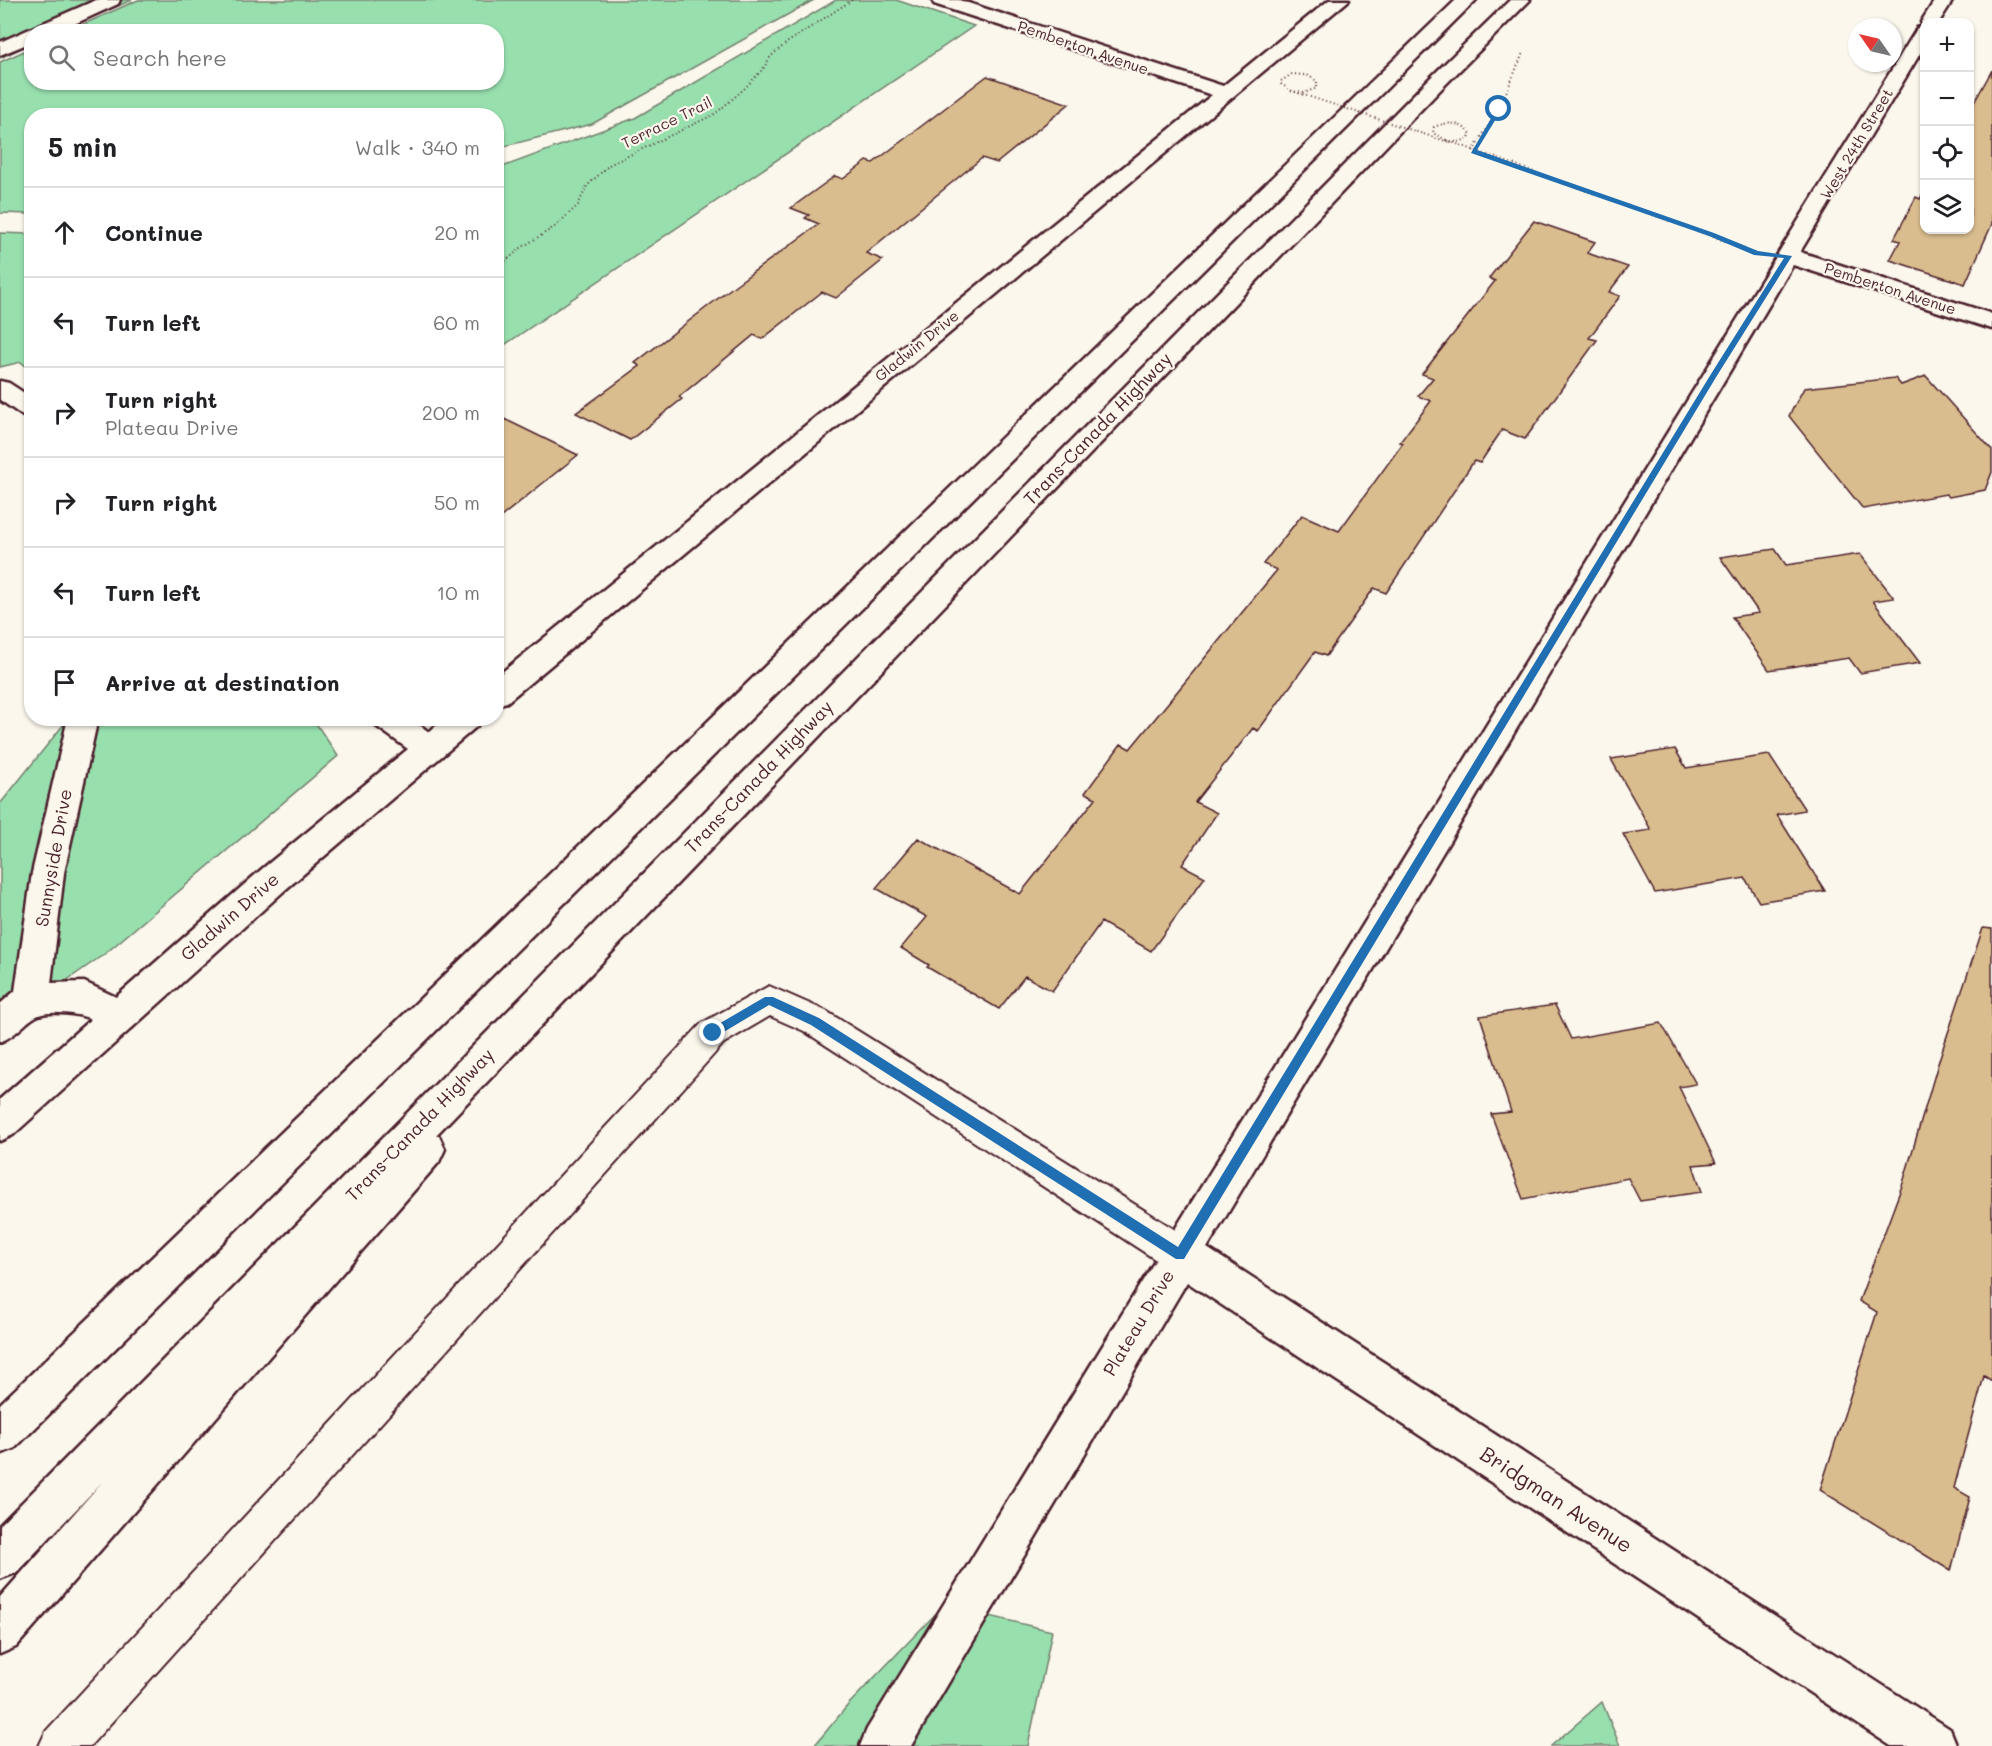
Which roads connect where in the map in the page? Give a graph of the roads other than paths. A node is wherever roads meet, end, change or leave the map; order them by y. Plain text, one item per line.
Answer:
1 (111, 0) edge
2 (941, 0) edge
3 (1340, 0) edge
4 (1467, 0) edge
5 (1521, 0) edge
6 (1944, 0) edge
7 (1933, 18) edge
8 (58, 24) edge
9 (24, 38) edge
10 (1920, 39) edge
11 (0, 49) edge
12 (1225, 93) junction
13 (1789, 256) junction
14 (1992, 322) edge
15 (0, 389) edge
16 (24, 405) edge
17 (504, 687) edge
18 (81, 726) edge
19 (398, 726) edge
20 (456, 726) edge
21 (430, 748) junction
22 (719, 818) junction
23 (32, 999) junction
24 (118, 1016) junction
25 (0, 1026) edge
26 (0, 1123) edge
27 (1180, 1254) junction
28 (0, 1433) edge
29 (0, 1557) edge
30 (0, 1631) edge
31 (62, 1746) edge
32 (884, 1746) edge
33 (1933, 1746) edge

1 - 8 main road
2 - 12 main road, Pemberton Avenue
3 - 12 main road, Gladwin Drive
4 - 28 main road
5 - 22 main road, Trans-Canada Highway
6 - 7 main road
9 - 11 main road
10 - 13 main road, West 24th Street
12 - 17 main road, Gladwin Drive
13 - 14 main road, Pemberton Avenue
13 - 27 main road, Plateau Drive
15 - 16 main road
18 - 23 main road, Sunnyside Drive
19 - 21 main road
20 - 21 main road, Gladwin Drive
21 - 24 main road, Gladwin Drive
22 - 29 main road, Trans-Canada Highway
22 - 30 main road
23 - 24 main road
23 - 25 main road
24 - 26 main road, Gladwin Drive
27 - 31 lane
27 - 32 main road, Plateau Drive
27 - 33 main road, Bridgman Avenue

